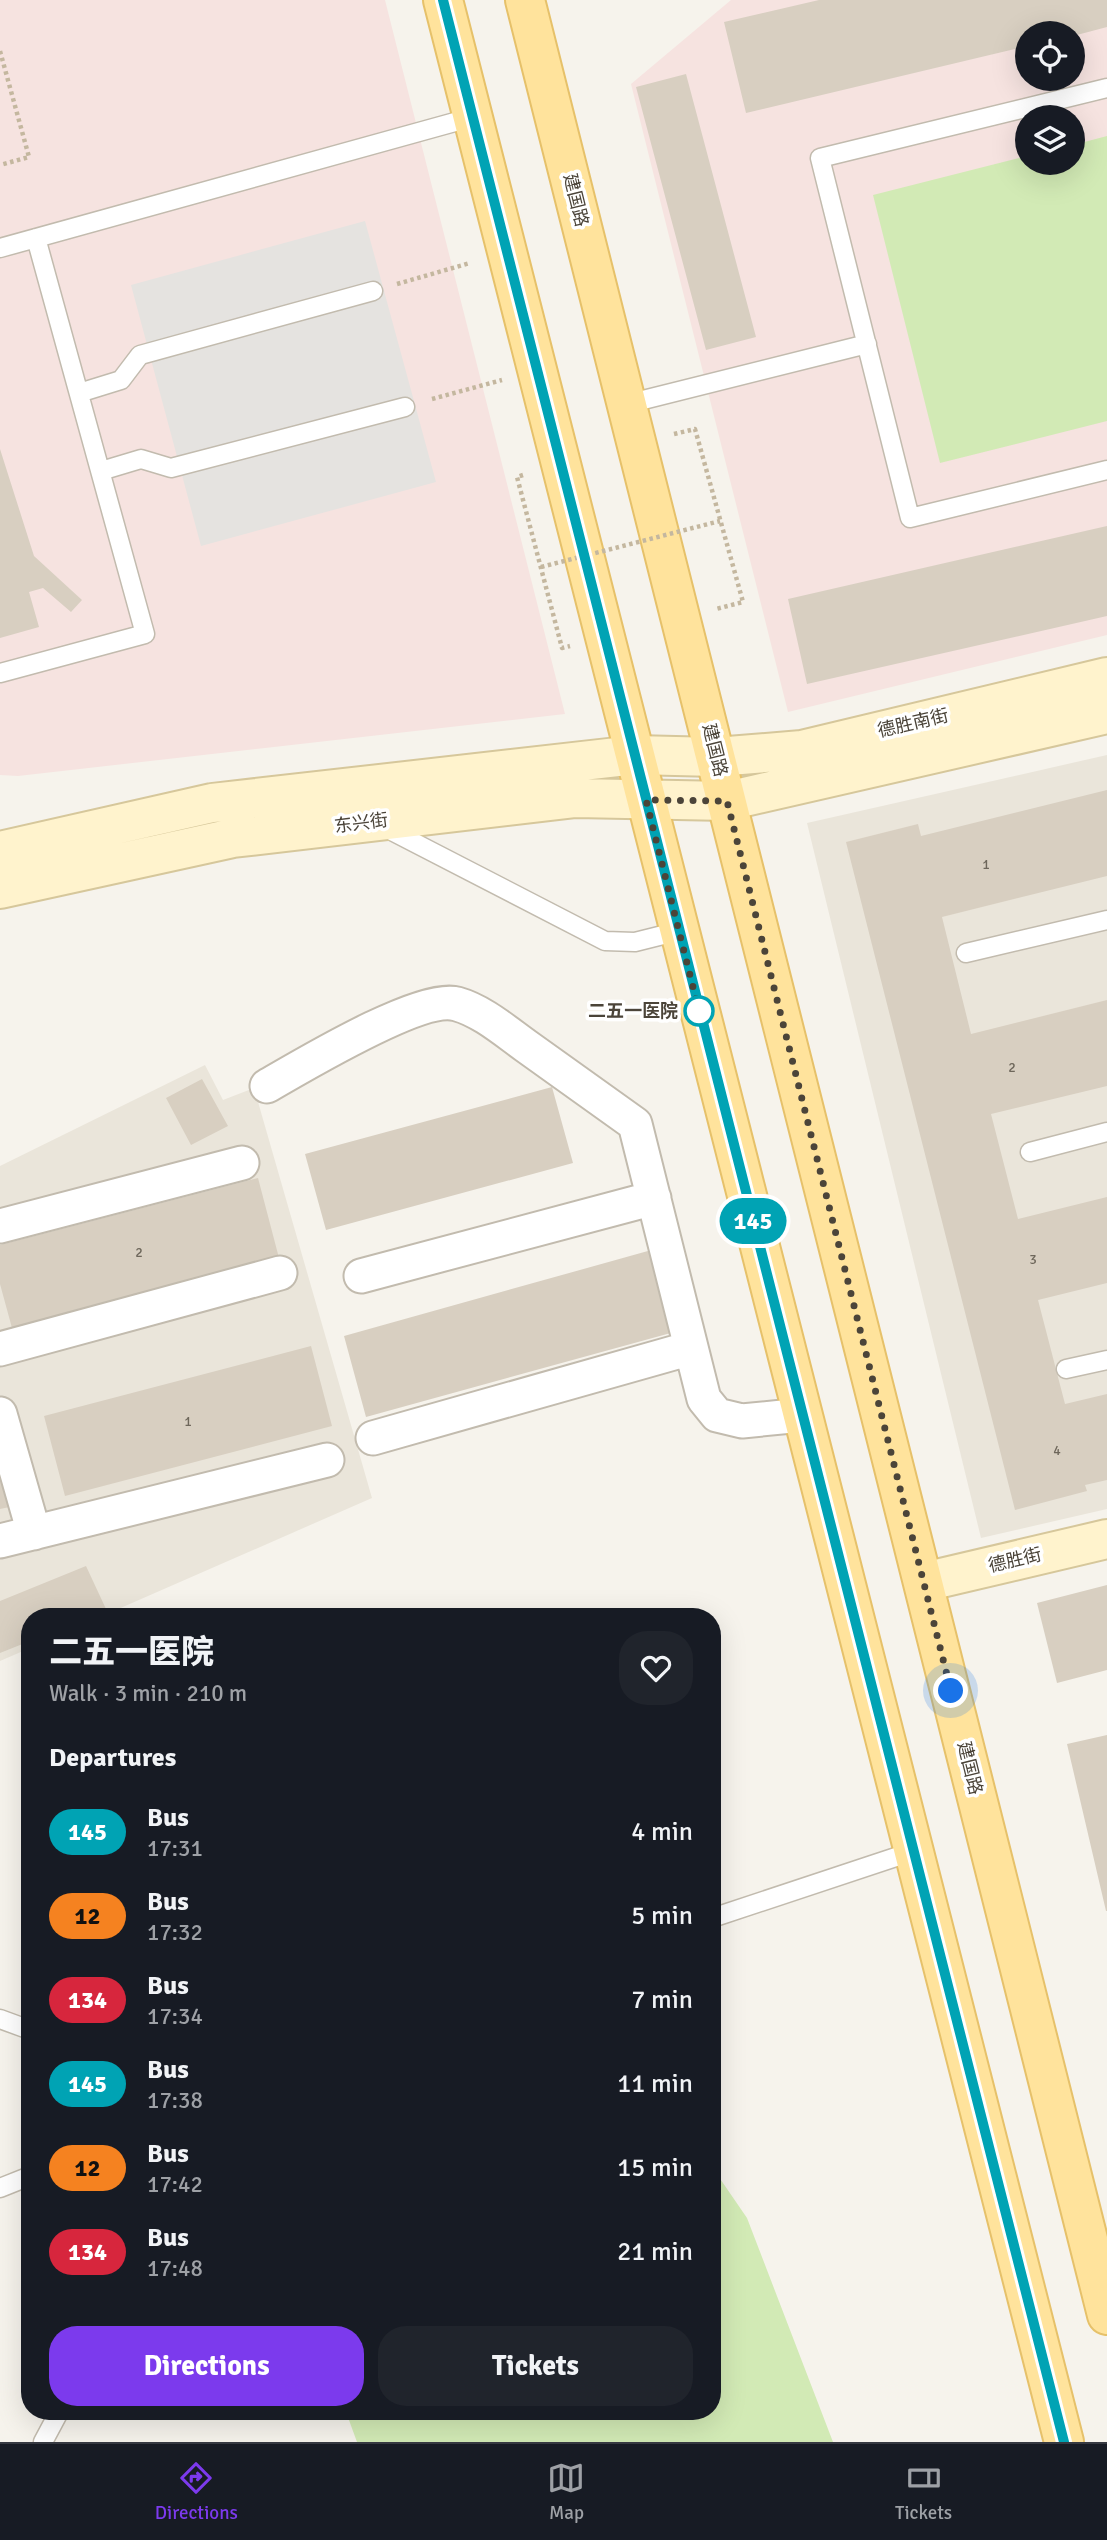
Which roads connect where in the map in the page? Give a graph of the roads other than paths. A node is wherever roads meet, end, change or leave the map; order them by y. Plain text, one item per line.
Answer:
1 (443, 0) edge
2 (525, 0) edge
3 (1107, 88) edge
4 (473, 117) junction
5 (36, 238) junction
6 (0, 248) edge
7 (373, 291) road end
8 (867, 344) junction
9 (79, 393) junction
10 (627, 404) junction
11 (405, 407) road end
12 (1107, 470) edge
13 (101, 471) junction
14 (0, 673) edge
15 (1107, 677) edge
16 (1107, 714) edge
17 (635, 755) junction
18 (716, 757) junction
19 (646, 800) junction
20 (727, 801) junction
21 (371, 804) junction
22 (0, 851) edge
23 (0, 889) edge
24 (1107, 920) edge
25 (679, 931) junction
26 (966, 953) dead end
27 (267, 1086) dead end
28 (1107, 1132) edge
29 (1030, 1152) dead end
30 (242, 1163) dead end
31 (654, 1198) junction
32 (0, 1226) edge
33 (281, 1273) dead end
34 (361, 1276) dead end
35 (691, 1348) junction
36 (0, 1349) edge
37 (1107, 1360) edge
38 (1066, 1369) dead end
39 (0, 1414) edge
40 (802, 1415) junction
41 (373, 1438) dead end
42 (327, 1460) dead end
43 (34, 1533) junction
44 (1107, 1539) edge
45 (0, 1541) edge
46 (924, 1582) junction
47 (914, 1852) junction
48 (721, 1915) edge
49 (0, 2019) edge
50 (21, 2027) edge
51 (21, 2180) edge
52 (0, 2188) edge
53 (1107, 2315) edge
54 (55, 2420) edge
55 (43, 2442) edge
56 (1064, 2442) edge

1 - 4 main road
2 - 10 main road, 建国路
3 - 8 lane
4 - 5 lane
4 - 17 main road
5 - 6 lane
5 - 9 lane
7 - 9 lane
8 - 10 lane
8 - 12 lane
9 - 13 lane
10 - 18 main road, 建国路
11 - 13 lane
13 - 14 lane
15 - 18 main road, 德胜南街
16 - 20 main road, 德胜南街
17 - 18 main road, 东兴街
17 - 19 main road
17 - 21 main road, 东兴街
18 - 20 main road, 建国路
19 - 20 main road, 东兴街
19 - 21 main road, 东兴街
19 - 25 main road
20 - 46 main road, 建国路
21 - 22 main road, 东兴街
21 - 23 main road, 东兴街
21 - 25 lane
24 - 26 lane
25 - 40 main road
27 - 31 street
28 - 29 lane
30 - 32 street
31 - 34 street
31 - 35 street
33 - 36 street
35 - 40 street
35 - 41 street
37 - 38 lane
39 - 43 street
40 - 47 main road
42 - 43 street
43 - 45 street
44 - 46 main road, 德胜街
46 - 53 main road, 建国路
47 - 48 lane
47 - 56 main road
49 - 50 lane
51 - 52 lane
54 - 55 lane

